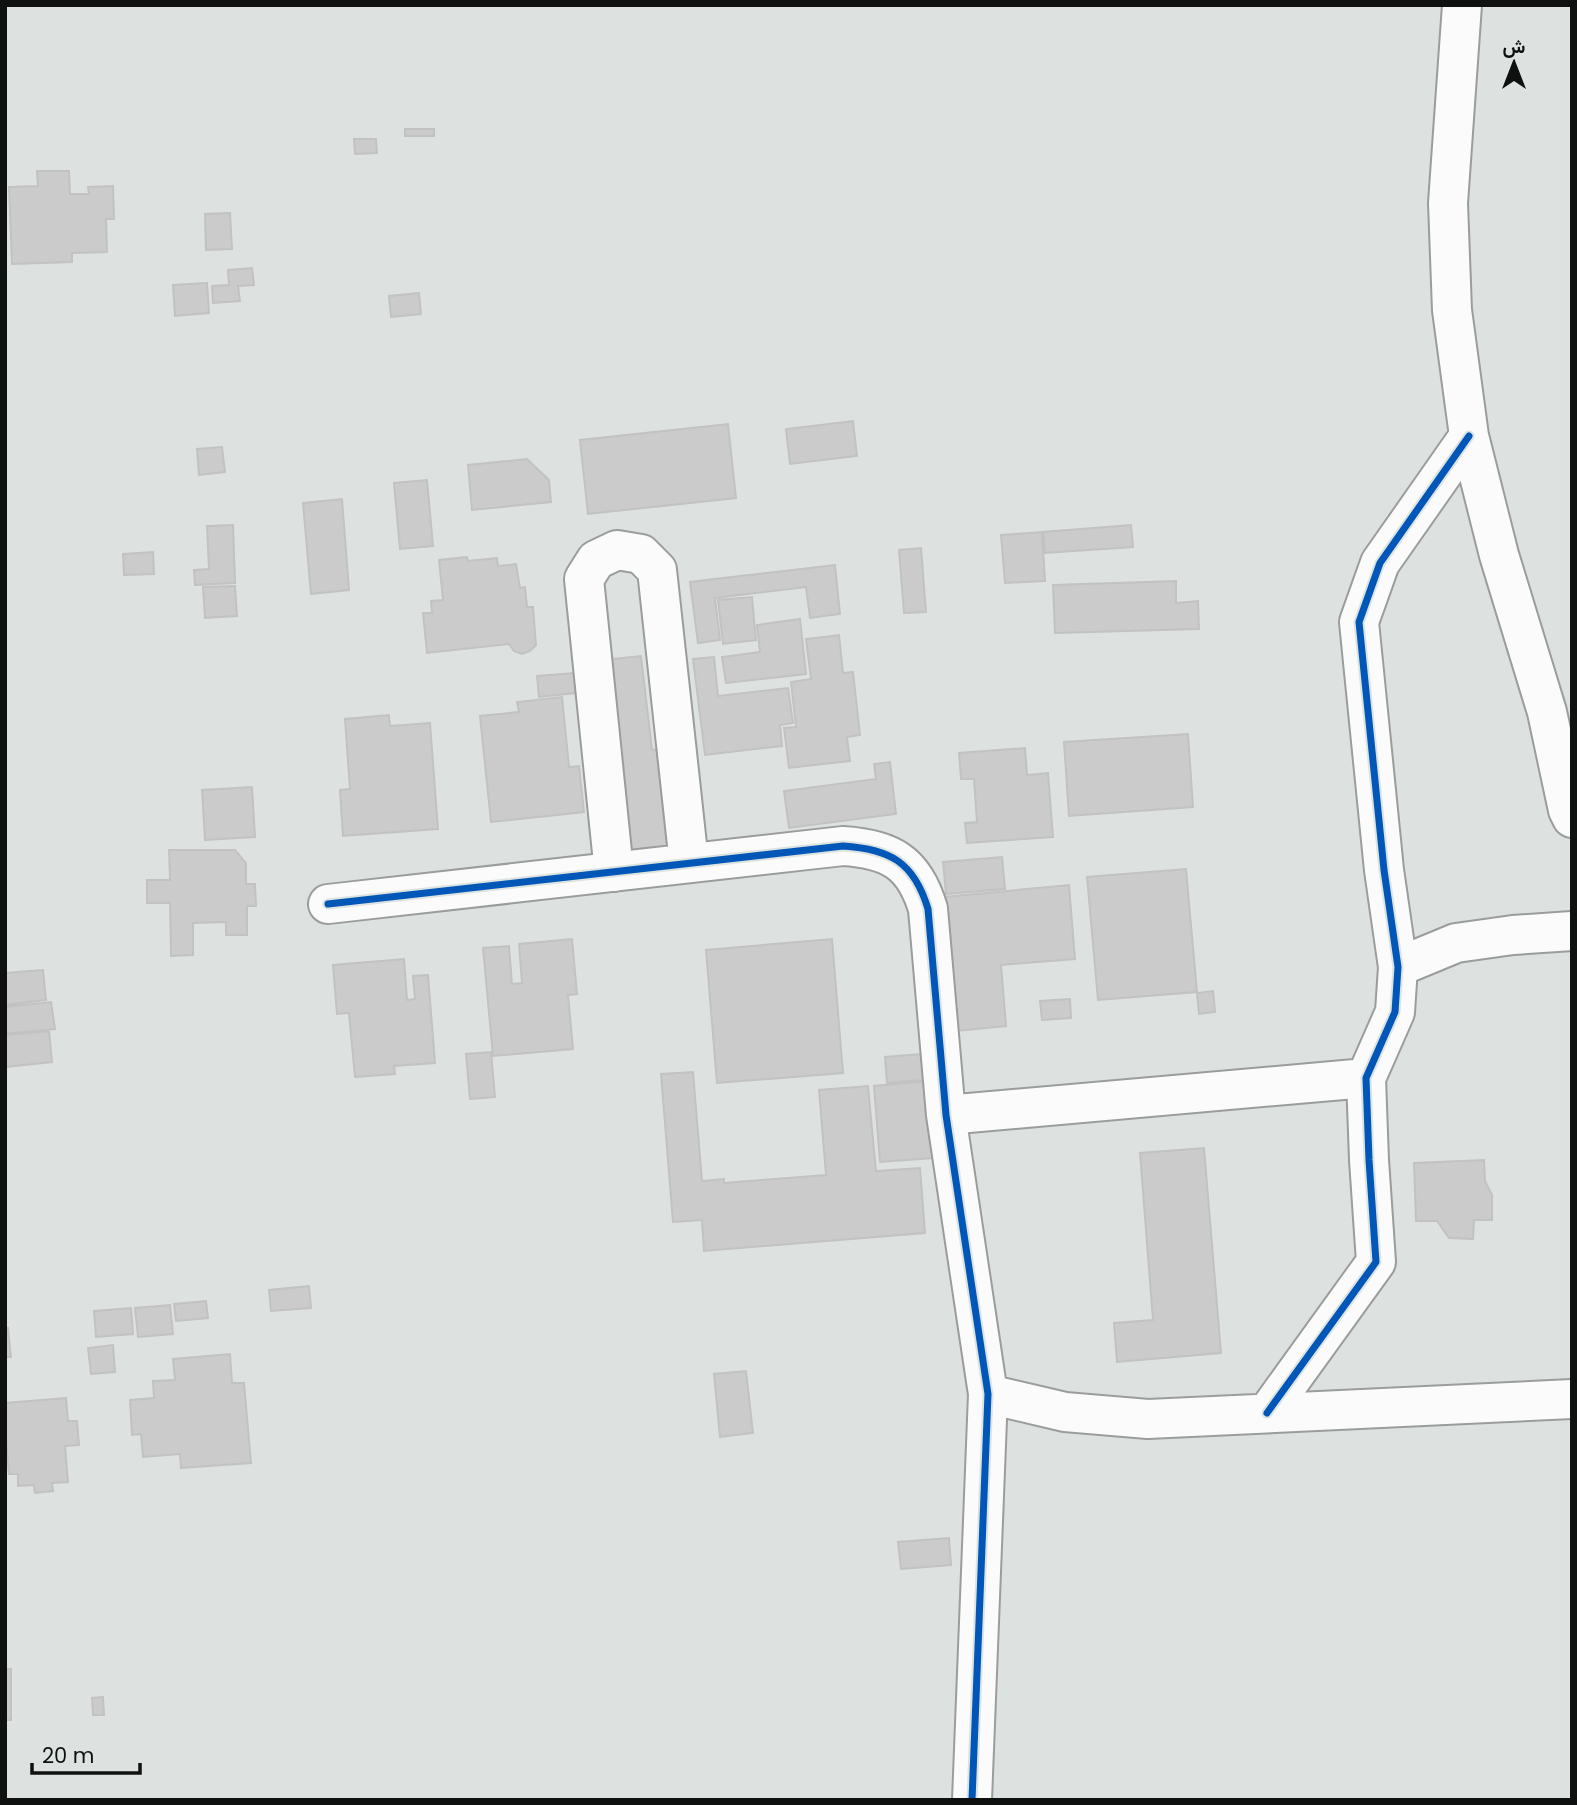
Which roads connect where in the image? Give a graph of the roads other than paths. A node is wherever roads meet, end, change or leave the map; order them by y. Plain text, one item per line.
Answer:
1 (1462, 5) edge
2 (1469, 436) junction
3 (1572, 818) edge
4 (689, 863) junction
5 (614, 872) junction
6 (328, 904) dead end
7 (1572, 931) edge
8 (1398, 967) junction
9 (1366, 1078) junction
10 (946, 1115) junction
11 (988, 1394) junction
12 (1572, 1399) edge
13 (1267, 1413) junction
14 (972, 1800) edge

1 - 2 street
2 - 3 street
2 - 8 street
4 - 5 street
4 - 5 street
4 - 10 street
5 - 6 street
7 - 8 street
8 - 9 street
9 - 10 street
9 - 13 street
10 - 11 street
11 - 13 street
11 - 14 street
12 - 13 street

